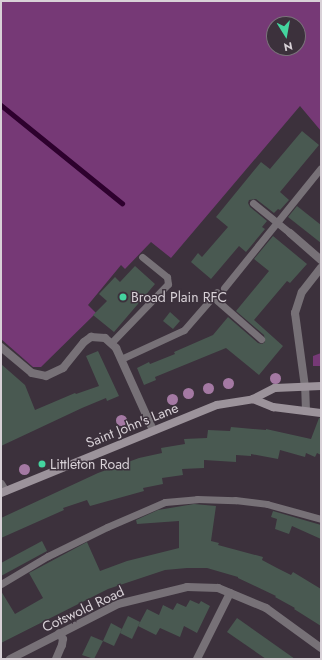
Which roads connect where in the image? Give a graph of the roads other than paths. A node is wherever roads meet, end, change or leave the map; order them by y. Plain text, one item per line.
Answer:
1 (321, 168) edge
2 (253, 203) dead end
3 (277, 223) junction
4 (290, 233) joint
5 (142, 257) dead end
6 (321, 260) edge
7 (321, 268) edge
8 (224, 288) dead end
9 (261, 338) dead end
10 (111, 343) junction
11 (1, 347) edge
12 (121, 359) junction
13 (321, 386) edge
14 (305, 387) junction
15 (253, 400) junction
16 (306, 411) junction
17 (321, 413) edge
18 (153, 430) junction
19 (1, 483) edge
20 (4, 492) edge
21 (321, 519) edge
22 (1, 584) edge
23 (230, 593) junction
24 (59, 633) junction
25 (321, 648) edge
26 (10, 659) edge
27 (56, 659) edge
28 (197, 659) edge

1 - 3 lane
2 - 3 lane
3 - 4 lane
3 - 8 lane
4 - 6 street
5 - 10 lane
7 - 14 street
9 - 12 lane
10 - 11 street
10 - 12 street
12 - 18 street
13 - 14 main road, Saint John's Lane
14 - 15 main road, Saint John's Lane
14 - 16 street
15 - 16 main road, Saint John's Lane
15 - 18 main road, Saint John's Lane
16 - 17 main road, Saint John's Lane
18 - 20 main road, Saint John's Lane
19 - 20 lane
21 - 22 lane
23 - 24 street, Cotswold Road
23 - 25 street, Cotswold Road
23 - 28 street
24 - 26 street, Cotswold Road
24 - 27 street

